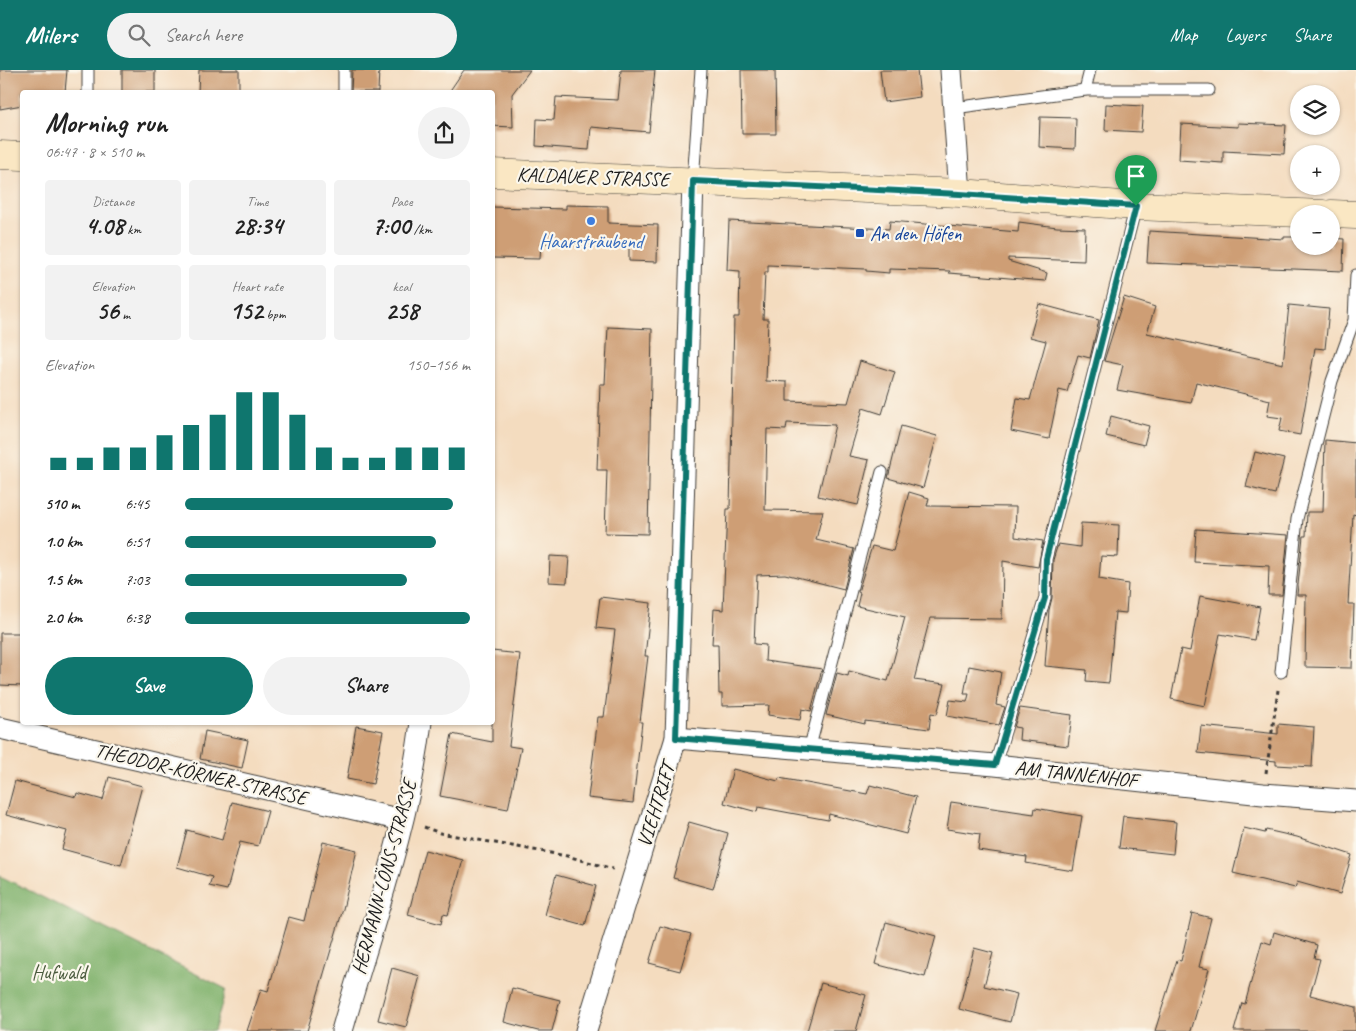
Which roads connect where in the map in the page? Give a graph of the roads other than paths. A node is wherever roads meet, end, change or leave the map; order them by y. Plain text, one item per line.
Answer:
1 (88, 70) edge
2 (344, 70) edge
3 (701, 70) edge
4 (951, 70) edge
5 (1090, 70) edge
6 (88, 90) edge
7 (344, 90) edge
8 (1085, 90) junction
9 (1209, 90) dead end
10 (954, 108) junction
11 (495, 173) edge
12 (693, 181) junction
13 (960, 194) junction
14 (1136, 206) junction
15 (1290, 213) edge
16 (1340, 214) edge
17 (1356, 215) edge
18 (1356, 274) edge
19 (882, 472) dead end
20 (1281, 672) road end
21 (421, 725) edge
22 (0, 728) edge
23 (676, 738) junction
24 (809, 750) junction
25 (995, 765) junction
26 (1356, 801) edge
27 (402, 820) junction
28 (342, 1031) edge
29 (586, 1031) edge

1 - 6 lane
2 - 7 lane
3 - 12 lane
4 - 10 street
5 - 8 lane
8 - 9 lane
8 - 10 lane
10 - 13 street
11 - 12 street, KALDAUER STRASSE
12 - 13 street, KALDAUER STRASSE
12 - 23 street, VIEHTRIFT
13 - 14 street, KALDAUER STRASSE
14 - 15 street, KALDAUER STRASSE
14 - 25 lane
16 - 17 street
18 - 20 lane
19 - 24 lane
21 - 27 street, HERMANN-LÖNS-STRASSE
22 - 27 street, THEODOR-KÖRNER-STRASSE
23 - 24 street, AM TANNENHOF
23 - 29 street, VIEHTRIFT
24 - 25 street, AM TANNENHOF
25 - 26 street, AM TANNENHOF
27 - 28 street, HERMANN-LÖNS-STRASSE

